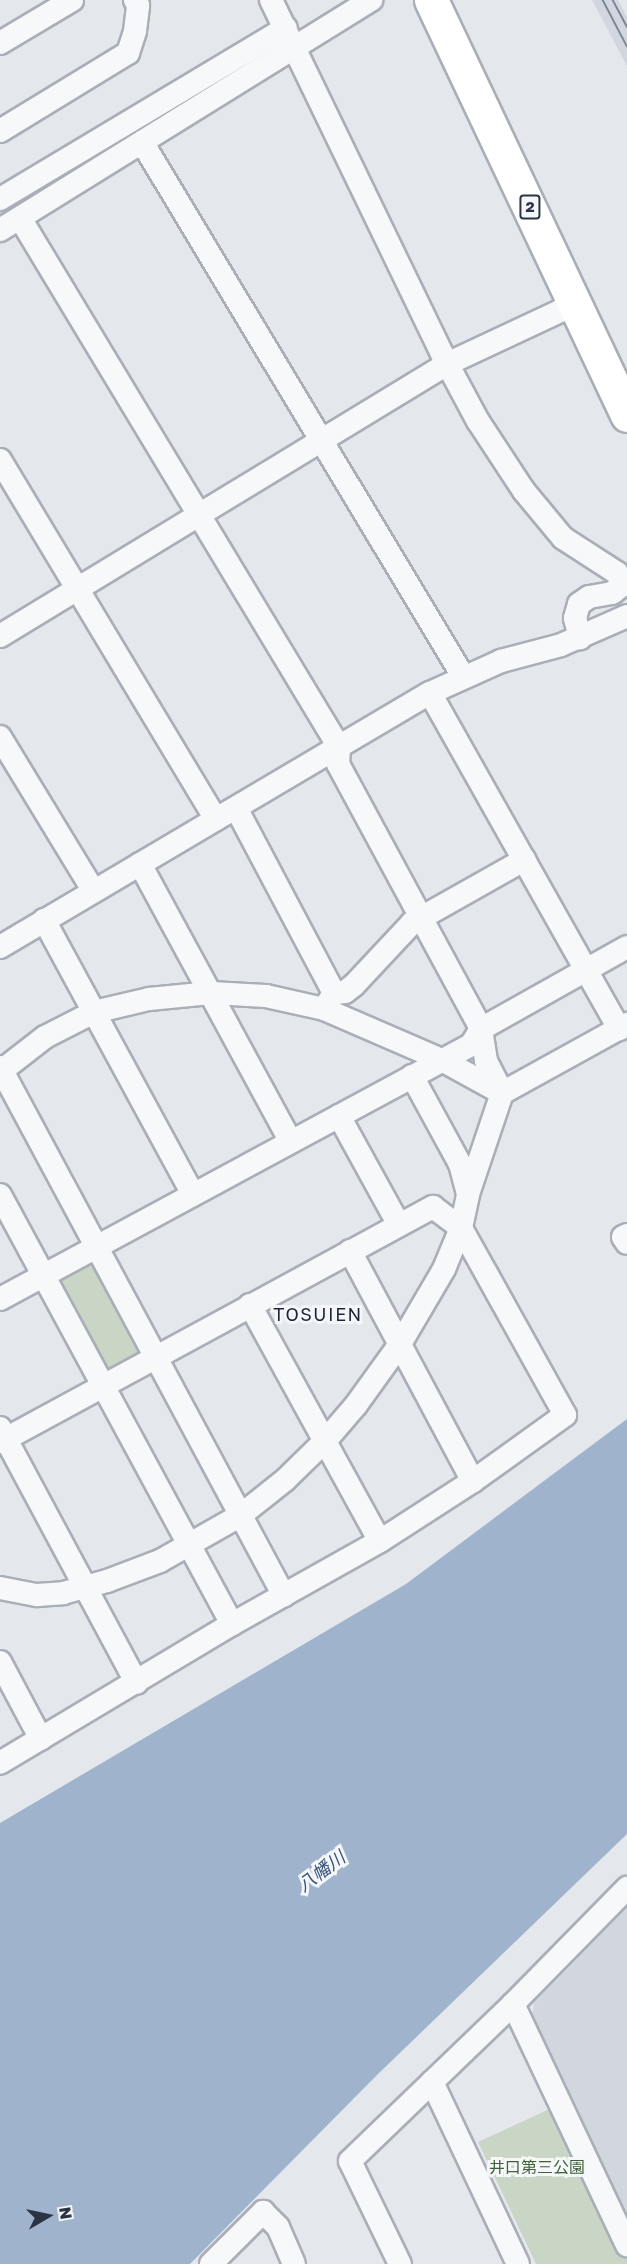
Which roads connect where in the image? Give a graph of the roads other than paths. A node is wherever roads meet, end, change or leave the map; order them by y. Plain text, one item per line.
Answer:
1 (72, 0) edge
2 (135, 0) edge
3 (271, 0) edge
4 (371, 0) edge
5 (431, 0) edge
6 (290, 37) junction
7 (0, 43) edge
8 (0, 131) edge
9 (142, 142) junction
10 (0, 199) edge
11 (20, 218) junction
12 (0, 230) edge
13 (574, 299) junction
14 (445, 359) junction
15 (627, 415) edge
16 (319, 436) junction
17 (0, 460) edge
18 (196, 511) junction
19 (76, 585) junction
20 (627, 616) edge
21 (0, 623) edge
22 (0, 636) edge
23 (580, 638) junction
24 (463, 676) junction
25 (430, 693) junction
26 (0, 736) edge
27 (339, 747) junction
28 (236, 808) junction
29 (216, 819) junction
30 (524, 860) junction
31 (140, 864) junction
32 (93, 890) junction
33 (421, 917) junction
34 (44, 920) junction
35 (0, 947) edge
36 (627, 947) edge
37 (588, 970) junction
38 (211, 993) junction
39 (329, 1001) junction
40 (94, 1012) junction
41 (623, 1027) edge
42 (481, 1029) junction
43 (442, 1060) junction
44 (1, 1069) edge
45 (412, 1076) junction
46 (502, 1093) junction
47 (339, 1116) junction
48 (291, 1142) junction
49 (193, 1194) junction
50 (468, 1194) junction
51 (0, 1195) edge
52 (399, 1225) junction
53 (461, 1228) junction
54 (627, 1235) edge
55 (627, 1243) edge
56 (97, 1247) junction
57 (350, 1251) junction
58 (45, 1276) junction
59 (0, 1299) edge
60 (250, 1305) junction
61 (400, 1344) junction
62 (155, 1358) junction
63 (103, 1386) junction
64 (2, 1436) edge
65 (326, 1440) junction
66 (473, 1481) junction
67 (241, 1515) junction
68 (380, 1541) junction
69 (190, 1546) junction
70 (86, 1587) junction
71 (0, 1588) edge
72 (284, 1596) junction
73 (232, 1624) junction
74 (0, 1662) edge
75 (137, 1683) junction
76 (41, 1739) junction
77 (0, 1763) edge
78 (627, 1888) edge
79 (513, 2004) junction
80 (432, 2082) junction
81 (627, 2245) edge
82 (211, 2264) edge
83 (294, 2264) edge
84 (400, 2264) edge
85 (518, 2264) edge

1 - 7 street
2 - 8 street
3 - 6 street
4 - 6 street
5 - 13 highway, 2
6 - 9 street
6 - 10 street
6 - 14 street
9 - 11 street
9 - 16 street
11 - 12 street
11 - 18 street
13 - 14 street
13 - 15 highway, 2
14 - 16 street
14 - 23 street
16 - 18 street
16 - 24 street
17 - 19 street
18 - 19 street
18 - 27 street
19 - 21 street
19 - 22 street
19 - 29 street
20 - 23 street
23 - 24 street
24 - 25 street
25 - 27 street
25 - 30 street
26 - 32 street
27 - 28 street
27 - 33 street
28 - 29 street
28 - 39 street
29 - 31 street
30 - 33 street
30 - 37 street
31 - 32 street
31 - 38 street
32 - 34 street
33 - 39 street
33 - 42 street
34 - 35 street
34 - 40 street
36 - 37 street
37 - 41 street
37 - 42 street
38 - 39 street
38 - 40 street
38 - 48 street
39 - 43 street
40 - 44 street
40 - 49 street
41 - 46 street
42 - 43 street
42 - 46 street
43 - 45 street
43 - 46 street
44 - 56 street
45 - 47 street
45 - 50 street
46 - 50 street
47 - 48 street
47 - 52 street
48 - 49 street
49 - 56 street
50 - 53 street
51 - 58 street
52 - 53 street
52 - 57 street
53 - 61 street
53 - 66 street
54 - 55 street
56 - 58 street
56 - 62 street
57 - 60 street
57 - 61 street
58 - 59 street
58 - 63 street
60 - 62 street
60 - 65 street
61 - 65 street
61 - 66 street
62 - 63 street
62 - 67 street
63 - 64 street
63 - 69 street
64 - 70 street
65 - 67 street
65 - 68 street
66 - 68 street
67 - 69 street
67 - 72 street
68 - 72 street
69 - 70 street
69 - 73 street
70 - 71 street
70 - 75 street
72 - 73 street
73 - 75 street
74 - 76 street
75 - 76 street
76 - 77 street
78 - 79 street
79 - 80 street
79 - 81 street
80 - 84 street
80 - 85 street
82 - 83 street

